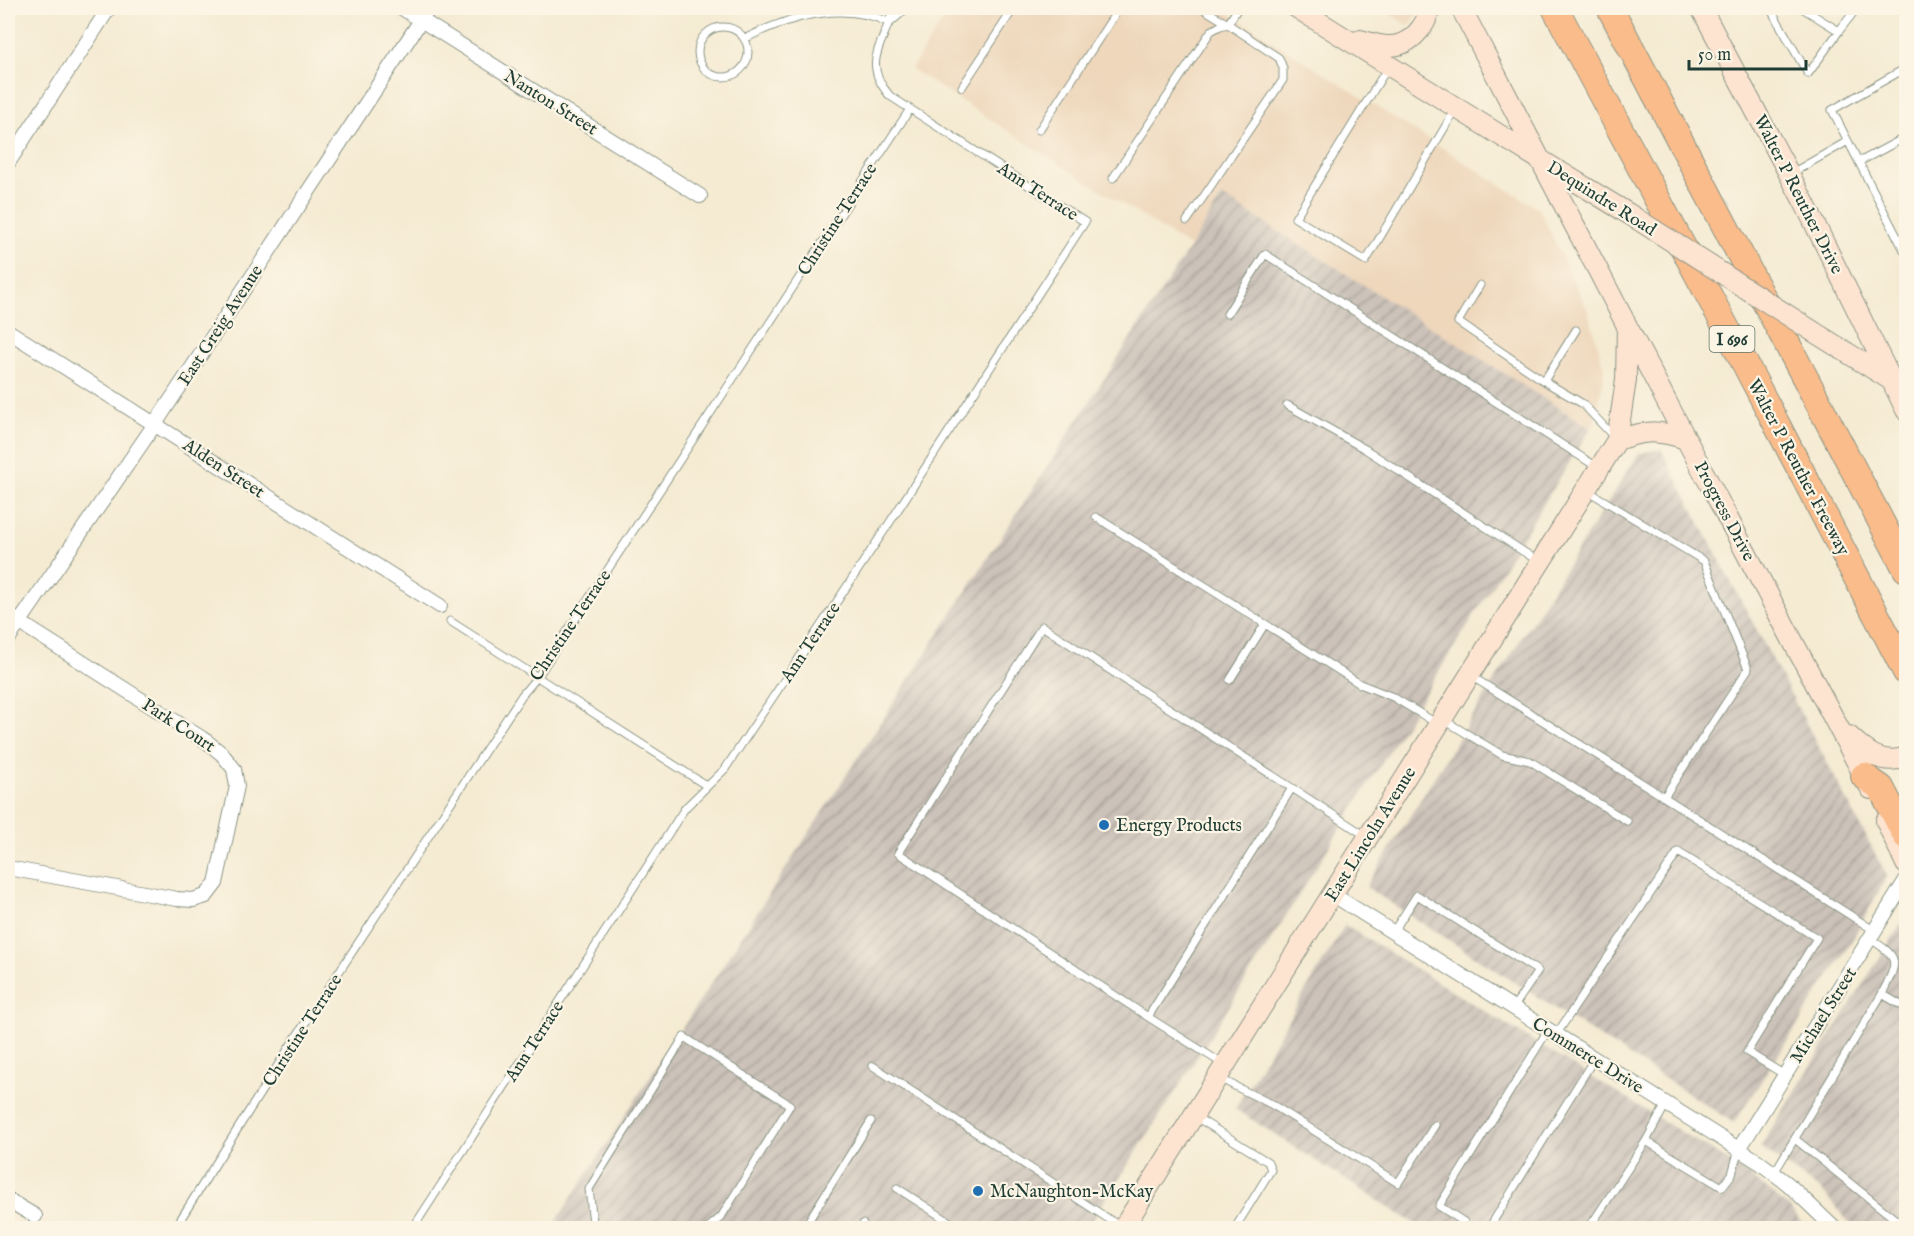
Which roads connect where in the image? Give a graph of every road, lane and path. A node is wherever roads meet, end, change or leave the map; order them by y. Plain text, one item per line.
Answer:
1 (109, 8) edge
2 (402, 8) edge
3 (893, 8) edge
4 (906, 8) edge
5 (1014, 8) edge
6 (1119, 8) edge
7 (1202, 8) edge
8 (1238, 8) edge
9 (1298, 8) edge
10 (1431, 8) edge
11 (1461, 8) edge
12 (1554, 8) edge
13 (1610, 8) edge
14 (1701, 8) edge
15 (1770, 8) edge
16 (1802, 8) edge
17 (1857, 8) edge
18 (425, 13) edge
19 (890, 23) junction
20 (1228, 24) junction
21 (1839, 31) junction
22 (1343, 35) junction
23 (744, 39) junction
24 (1389, 64) junction
25 (1906, 68) edge
26 (962, 87) dead end
27 (1456, 108) junction
28 (910, 109) junction
29 (1039, 130) dead end
30 (1906, 137) edge
31 (1848, 141) junction
32 (1541, 159) junction
33 (1859, 162) junction
34 (8, 163) edge
35 (1789, 175) junction
36 (1113, 178) dead end
37 (700, 196) dead end
38 (1187, 221) dead end
39 (1906, 254) edge
40 (1480, 285) dead end
41 (1227, 314) dead end
42 (1627, 326) junction
43 (1576, 330) dead end
44 (8, 331) edge
45 (1544, 381) junction
46 (1900, 386) edge
47 (1287, 405) dead end
48 (1906, 410) edge
49 (155, 424) junction
50 (1686, 439) junction
51 (1617, 440) junction
52 (1599, 469) junction
53 (1585, 490) junction
54 (1096, 517) dead end
55 (1540, 562) junction
56 (1906, 569) edge
57 (440, 606) dead end
58 (13, 619) edge
59 (450, 621) dead end
60 (1264, 624) junction
61 (8, 639) edge
62 (1906, 672) edge
63 (1469, 675) junction
64 (538, 676) junction
65 (1230, 680) dead end
66 (1440, 721) junction
67 (1840, 728) junction
68 (1906, 757) edge
69 (1864, 776) junction
70 (707, 786) junction
71 (1292, 788) junction
72 (1664, 797) junction
73 (1627, 821) dead end
74 (1906, 836) edge
75 (1368, 837) junction
76 (1906, 864) edge
77 (8, 868) edge
78 (1906, 880) edge
79 (1332, 894) junction
80 (1393, 932) junction
81 (1873, 935) junction
82 (1882, 994) junction
83 (1513, 1008) junction
84 (1906, 1008) edge
85 (1148, 1017) junction
86 (1552, 1033) junction
87 (1594, 1059) junction
88 (873, 1066) dead end
89 (1222, 1071) junction
90 (1785, 1075) junction
91 (1666, 1104) junction
92 (1193, 1116) junction
93 (872, 1121) dead end
94 (1435, 1125) dead end
95 (1795, 1139) junction
96 (1646, 1141) junction
97 (1739, 1149) junction
98 (1774, 1173) junction
99 (897, 1188) dead end
100 (8, 1200) edge
101 (35, 1216) dead end
102 (1464, 1222) dead end
103 (175, 1228) edge
104 (413, 1228) edge
105 (597, 1228) edge
106 (708, 1228) edge
107 (804, 1228) edge
108 (959, 1228) edge
109 (1123, 1228) edge
110 (1235, 1228) edge
111 (1489, 1228) edge
112 (1589, 1228) edge
113 (1833, 1228) edge
114 (1906, 1228) edge

1 - 34 street
2 - 18 street, Nanton Street
3 - 19 lane
4 - 19 lane
5 - 26 lane
6 - 29 lane
7 - 20 lane
8 - 20 lane
9 - 22 main road, Dequindre Road
10 - 22 main road
11 - 32 main road
12 - 62 highway, Walter P Reuther Freeway / I 696
13 - 56 highway, I 696
14 - 35 main road, Walter P Reuther Drive
15 - 21 lane
16 - 21 lane
17 - 21 lane
18 - 37 street, Nanton Street
18 - 49 street, East Greig Avenue
19 - 23 lane
19 - 28 lane
20 - 36 lane
20 - 38 lane
22 - 24 main road, Dequindre Road
23 - 23 lane
24 - 27 main road, Dequindre Road
24 - 27 lane
25 - 31 lane
27 - 32 main road, Dequindre Road
28 - 64 lane, Christine Terrace
28 - 70 lane, Ann Terrace
30 - 33 lane
31 - 33 lane
31 - 35 lane
32 - 42 main road, Progress Drive
32 - 46 main road, Dequindre Road, bridge
33 - 39 lane
35 - 46 main road, Walter P Reuther Drive
40 - 45 lane
41 - 52 lane
42 - 50 main road, Progress Drive
42 - 51 main road, East Lincoln Avenue
43 - 45 lane
44 - 49 street, Alden Street
45 - 51 lane
46 - 48 main road, Walter P Reuther Drive
47 - 55 lane
49 - 57 street, Alden Street
49 - 58 street, East Greig Avenue
50 - 51 main road
50 - 67 main road, Progress Drive
51 - 52 main road, East Lincoln Avenue
52 - 53 main road, East Lincoln Avenue
53 - 55 main road, East Lincoln Avenue
53 - 72 lane
54 - 60 lane
55 - 63 main road, East Lincoln Avenue
58 - 61 street, East Greig Avenue
58 - 77 street, Park Court
59 - 64 lane
60 - 65 lane
60 - 66 lane
63 - 66 main road, East Lincoln Avenue
63 - 72 lane
64 - 70 lane
64 - 103 lane, Christine Terrace
66 - 73 lane
66 - 75 main road, East Lincoln Avenue
67 - 68 main road
67 - 69 main road, Progress Drive
69 - 74 highway
69 - 76 main road, Progress Drive
70 - 104 lane, Ann Terrace
71 - 75 lane
71 - 85 lane
71 - 85 lane
72 - 81 lane
75 - 79 main road, East Lincoln Avenue
78 - 81 street, Michael Street
79 - 80 street, Commerce Drive
79 - 89 main road, East Lincoln Avenue
80 - 83 street, Commerce Drive
80 - 83 lane
81 - 82 lane
81 - 90 street, Michael Street
82 - 84 lane
82 - 95 lane
83 - 86 street, Commerce Drive
85 - 89 lane
86 - 87 street, Commerce Drive
86 - 90 lane
86 - 102 lane
87 - 91 street, Commerce Drive
87 - 111 lane
88 - 109 lane
89 - 92 main road, East Lincoln Avenue
89 - 94 lane
90 - 97 street, Michael Street
91 - 96 lane
91 - 97 street, Commerce Drive
92 - 109 main road, East Lincoln Avenue
92 - 110 lane
93 - 107 lane
95 - 98 lane
95 - 114 lane
96 - 97 lane
96 - 112 lane
97 - 98 street, Commerce Drive
98 - 113 street, Commerce Drive
99 - 108 lane
100 - 101 street
105 - 106 lane

